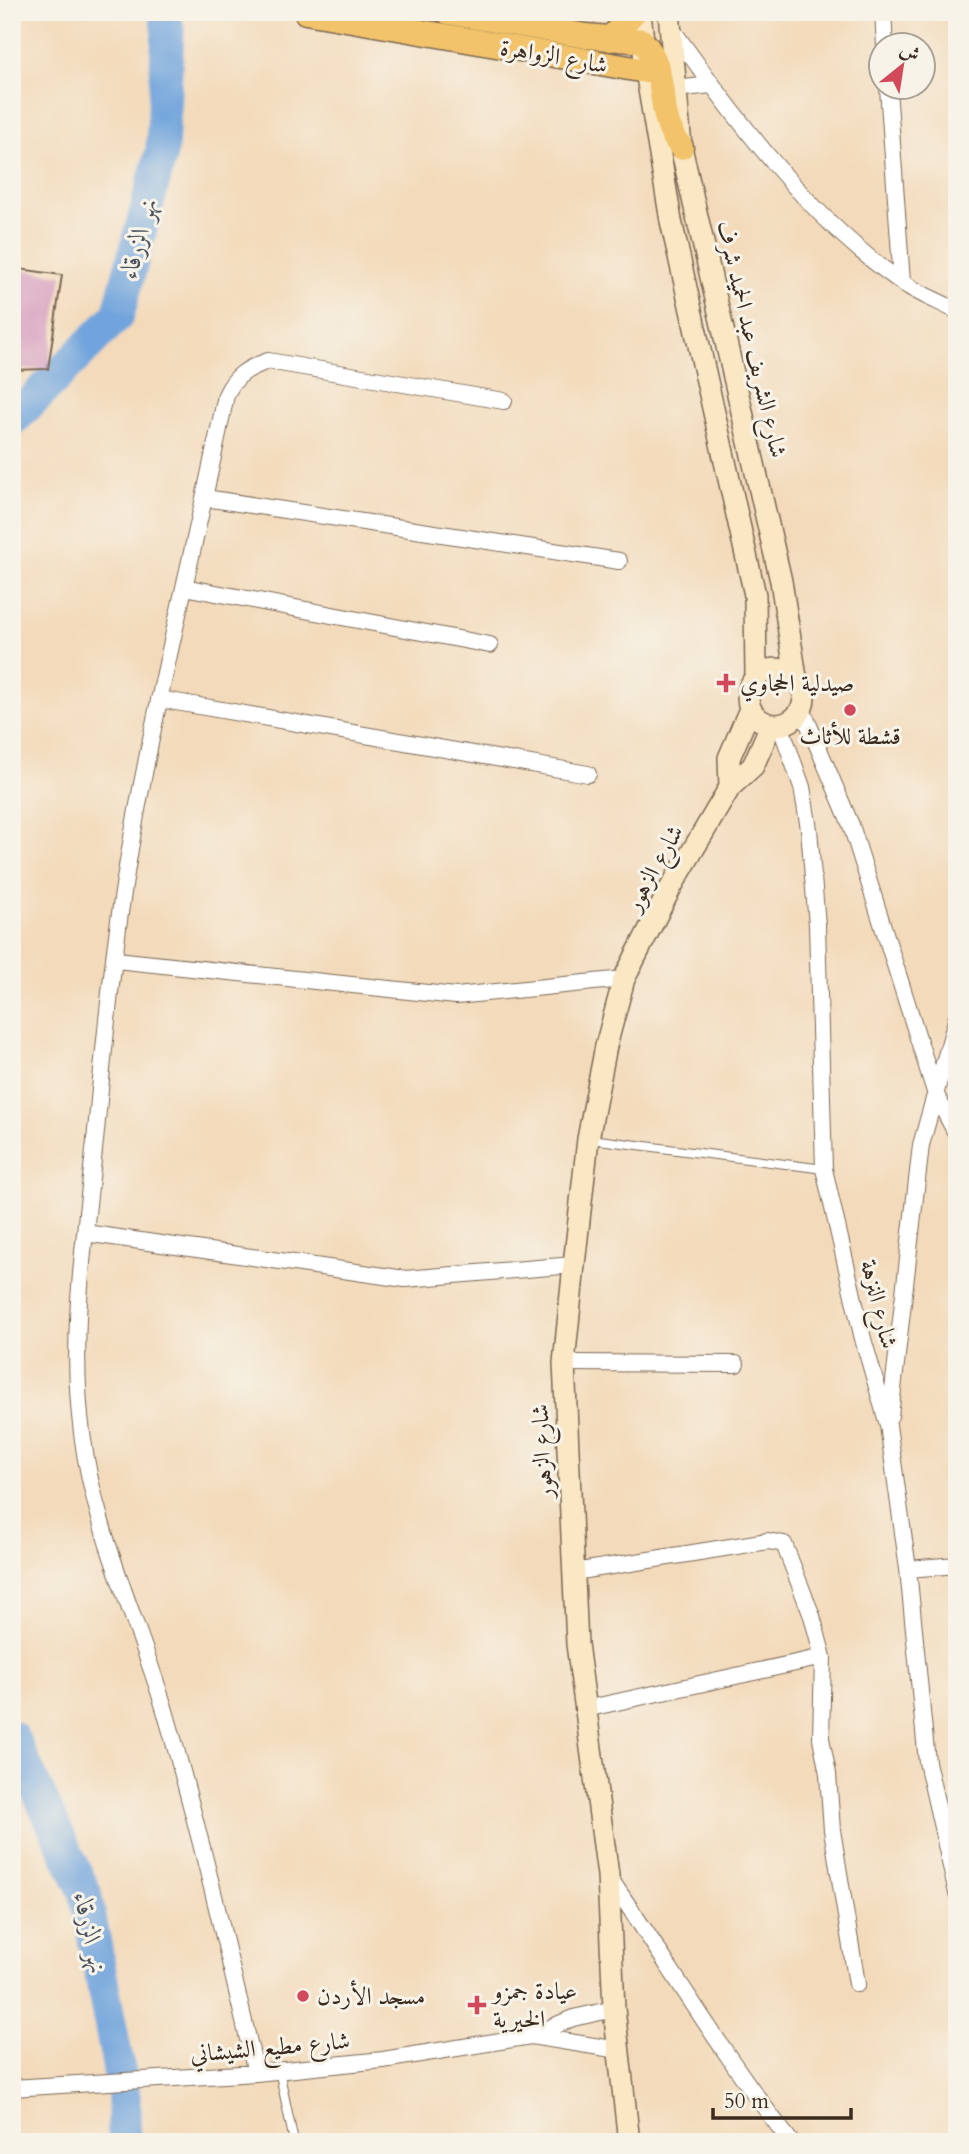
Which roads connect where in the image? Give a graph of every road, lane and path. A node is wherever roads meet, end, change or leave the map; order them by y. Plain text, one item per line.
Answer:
1 (306, 12) edge
2 (448, 12) edge
3 (634, 12) edge
4 (640, 12) edge
5 (883, 12) edge
6 (670, 20) edge
7 (884, 32) edge
8 (610, 39) junction
9 (642, 41) junction
10 (646, 71) junction
11 (712, 85) junction
12 (675, 89) junction
13 (889, 102) edge
14 (681, 147) junction
15 (902, 282) junction
16 (957, 311) edge
17 (504, 401) dead end
18 (205, 498) junction
19 (619, 561) dead end
20 (184, 587) junction
21 (489, 645) dead end
22 (756, 676) junction
23 (796, 677) junction
24 (159, 699) junction
25 (750, 709) junction
26 (802, 709) junction
27 (775, 725) junction
28 (588, 774) dead end
29 (730, 787) junction
30 (116, 960) junction
31 (624, 979) junction
32 (957, 1017) edge
33 (936, 1095) junction
34 (957, 1135) edge
35 (588, 1139) junction
36 (824, 1169) junction
37 (85, 1233) junction
38 (574, 1265) junction
39 (564, 1363) junction
40 (736, 1364) dead end
41 (888, 1425) junction
42 (957, 1565) edge
43 (908, 1569) junction
44 (574, 1572) junction
45 (823, 1657) junction
46 (585, 1709) junction
47 (608, 1875) junction
48 (957, 1893) edge
49 (857, 1984) dead end
50 (614, 2009) junction
51 (531, 2036) junction
52 (619, 2050) junction
53 (279, 2070) junction
54 (256, 2073) junction
55 (12, 2088) edge
56 (294, 2142) edge
57 (629, 2142) edge
58 (791, 2142) edge

1 - 10 main road, شارع الزواهرة
2 - 8 main road, شارع الزواهرة
3 - 8 main road
4 - 9 main road
5 - 7 street
6 - 11 street
6 - 12 main road, شارع الشريف عبد الحميد شرف
8 - 9 main road, شارع الزواهرة
9 - 10 main road
9 - 14 main road
10 - 22 main road
11 - 12 street
11 - 15 street
12 - 14 main road, شارع الشريف عبد الحميد شرف
13 - 15 street
14 - 23 main road, شارع الشريف عبد الحميد شرف
15 - 16 street
17 - 18 street
18 - 19 street
18 - 20 street
20 - 21 street
20 - 24 street
22 - 23 main road
22 - 25 main road
23 - 26 main road
24 - 28 street
24 - 30 street
25 - 27 main road
25 - 29 main road, شارع الزهور
26 - 27 main road
26 - 33 street
27 - 29 main road, شارع الزهور
27 - 36 street, شارع النزهة
29 - 31 main road, شارع الزهور
30 - 31 street
30 - 37 street
31 - 35 main road, شارع الزهور
32 - 33 street
33 - 34 street
33 - 41 street
35 - 36 lane
35 - 38 main road, شارع الزهور
36 - 41 street, شارع النزهة
37 - 38 street
37 - 54 street
38 - 39 main road, شارع الزهور
39 - 40 street
39 - 44 main road, شارع الزهور
41 - 43 street, شارع النزهة
42 - 43 street
43 - 48 street, شارع النزهة
44 - 45 street
44 - 46 main road, شارع الزهور
45 - 46 street
45 - 49 street
46 - 47 main road, شارع الزهور
47 - 50 main road, شارع الزهور
47 - 58 street
50 - 51 street, شارع مطيع الشيشاني
50 - 52 main road, شارع الزهور
51 - 52 street, شارع مطيع الشيشاني
51 - 53 street, شارع مطيع الشيشاني
52 - 57 main road, شارع الزهور
53 - 54 street, شارع مطيع الشيشاني
53 - 56 lane
54 - 55 street, شارع مطيع الشيشاني

